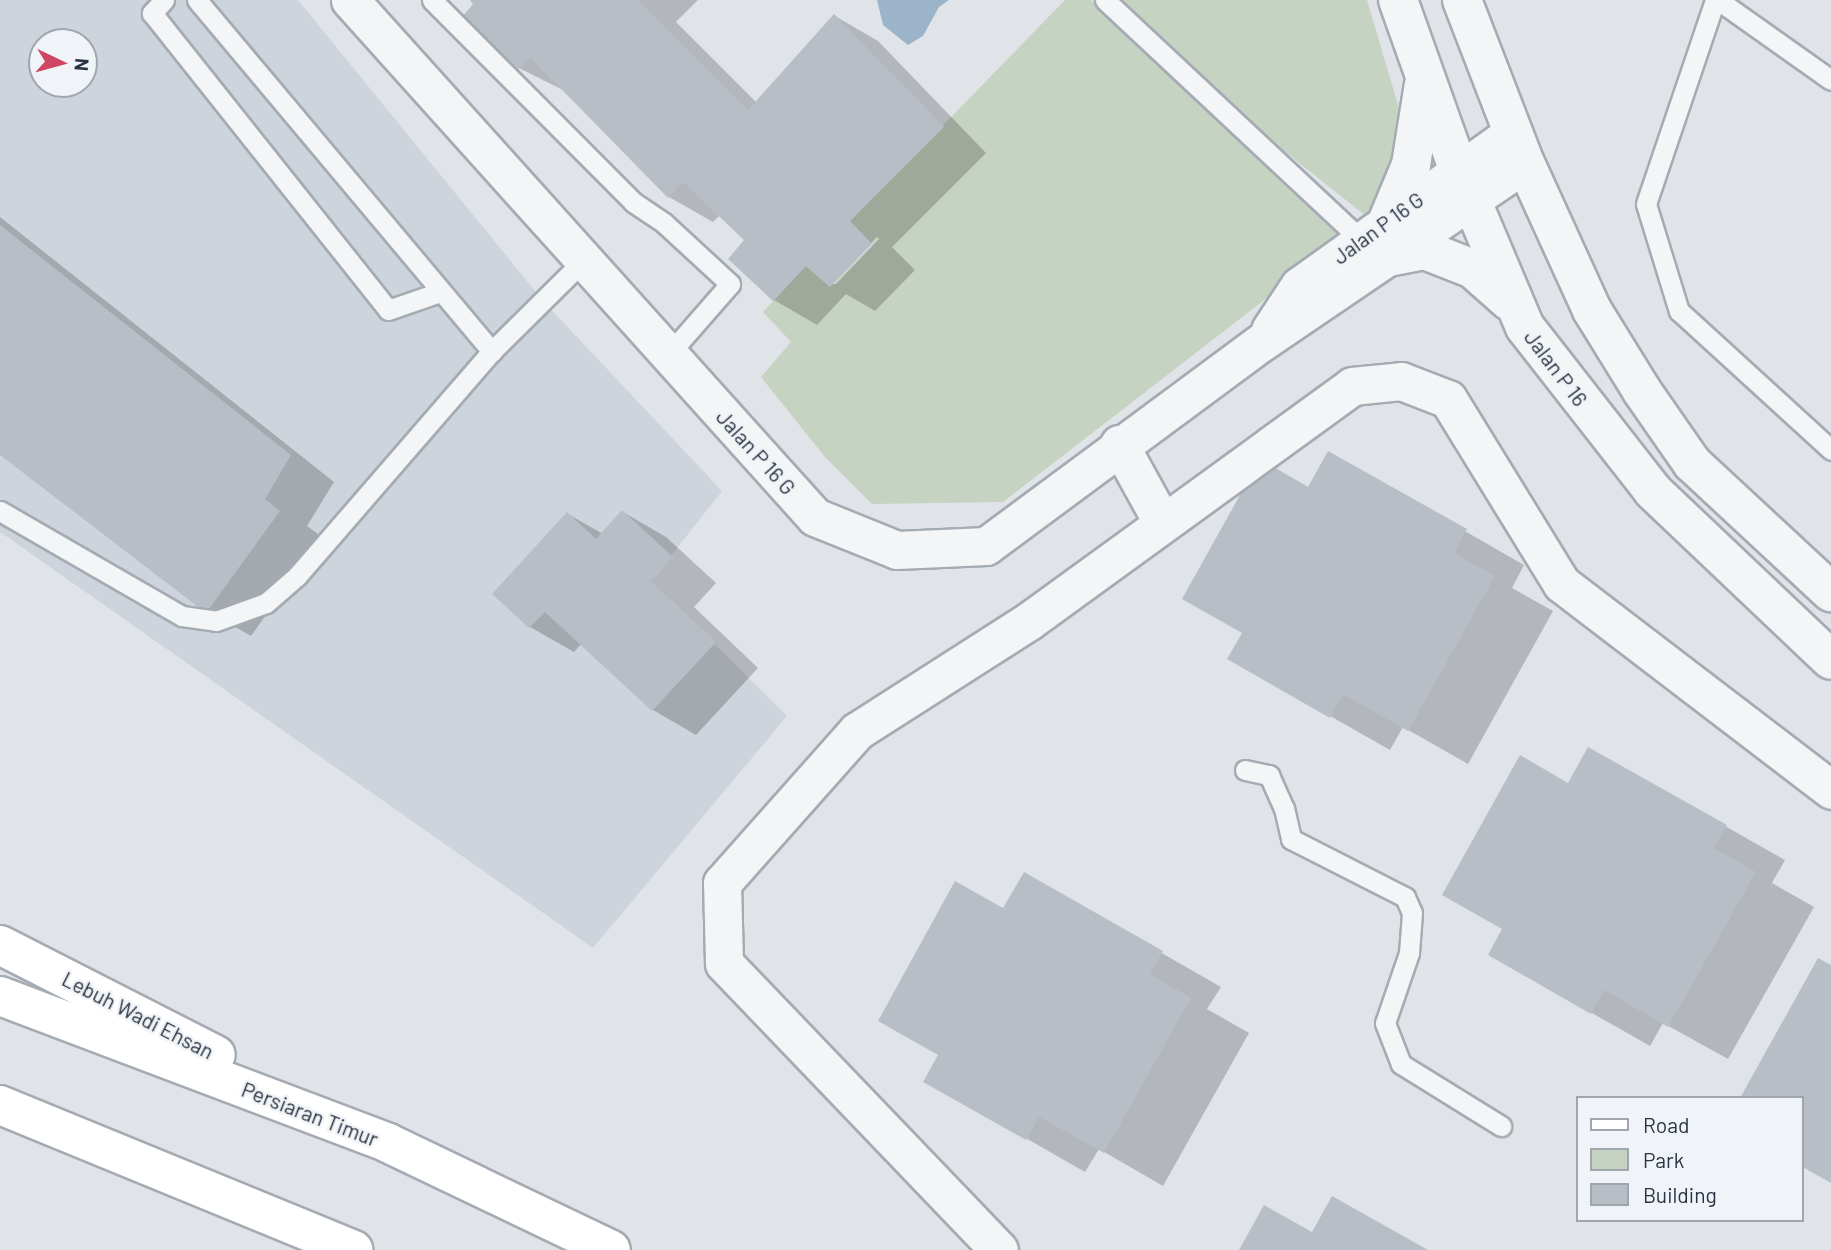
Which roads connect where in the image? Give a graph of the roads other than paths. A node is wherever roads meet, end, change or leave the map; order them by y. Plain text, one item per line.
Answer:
1 (164, 0) edge
2 (197, 0) edge
3 (350, 0) edge
4 (432, 0) edge
5 (1105, 0) edge
6 (1398, 0) edge
7 (1462, 0) edge
8 (1716, 0) edge
9 (1425, 77) junction
10 (1831, 80) edge
11 (1519, 148) junction
12 (1464, 185) junction
13 (1379, 239) junction
14 (583, 261) junction
15 (440, 292) junction
16 (1516, 307) junction
17 (492, 351) junction
18 (668, 355) junction
19 (1119, 444) junction
20 (1831, 450) edge
21 (0, 511) edge
22 (1162, 522) junction
23 (1831, 592) edge
24 (1831, 660) edge
25 (1245, 770) dead end
26 (1831, 790) edge
27 (0, 945) edge
28 (0, 996) edge
29 (0, 1105) edge
30 (1501, 1126) dead end
31 (388, 1143) junction
32 (352, 1250) edge
33 (611, 1250) edge
34 (999, 1250) edge

1 - 15 lane
2 - 15 lane
3 - 14 street, Jalan P 16 G
4 - 18 lane
5 - 13 lane
6 - 9 street, Jalan P 16
7 - 11 street
8 - 10 lane
8 - 20 lane
9 - 12 street, Jalan P 16
9 - 13 street
11 - 12 street, Jalan P 16 G
11 - 23 street
12 - 13 street, Jalan P 16 G
12 - 16 street, Jalan P 16
13 - 16 street
13 - 19 street, Jalan P 16 G
14 - 17 lane
14 - 18 street, Jalan P 16 G
15 - 17 lane
16 - 24 street, Jalan P 16
17 - 21 lane
18 - 19 street, Jalan P 16 G
19 - 22 street
22 - 26 street
22 - 34 street
25 - 30 lane
27 - 31 main road, Lebuh Wadi Ehsan
28 - 31 main road, Persiaran Timur
29 - 32 main road
31 - 33 main road, Persiaran Timur

